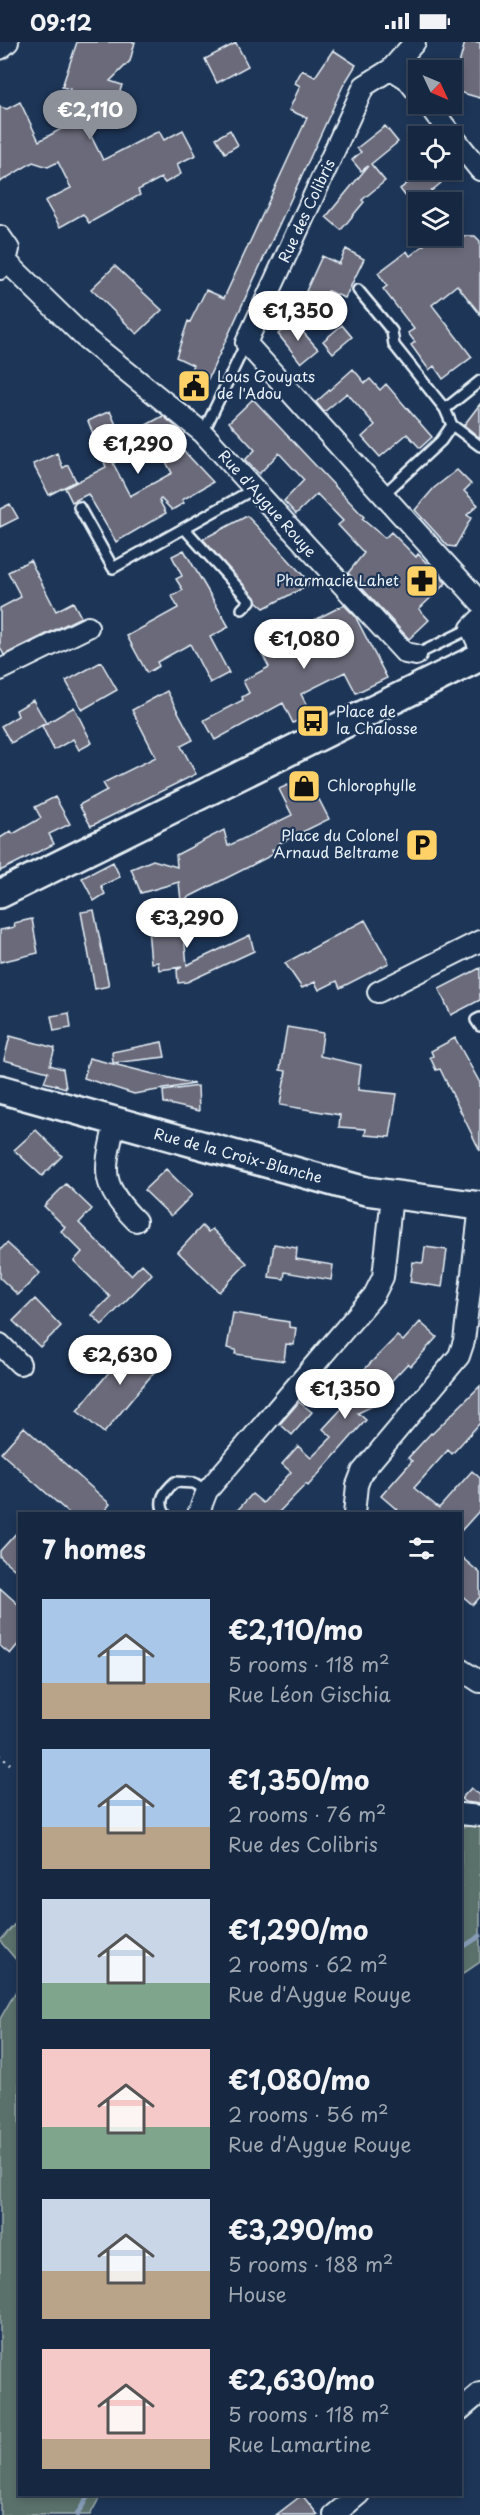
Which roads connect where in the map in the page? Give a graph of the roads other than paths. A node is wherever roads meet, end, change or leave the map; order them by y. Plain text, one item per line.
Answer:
1 (8, 42) edge
2 (415, 42) edge
3 (0, 49) edge
4 (391, 69) junction
5 (408, 80) edge
6 (435, 114) edge
7 (480, 170) edge
8 (0, 236) edge
9 (3, 265) edge
10 (358, 290) dead end
11 (246, 343) junction
12 (480, 381) edge
13 (445, 409) junction
14 (452, 425) junction
15 (203, 433) junction
16 (480, 446) edge
17 (252, 490) junction
18 (382, 496) junction
19 (79, 507) dead end
20 (184, 528) junction
21 (480, 602) edge
22 (242, 609) dead end
23 (476, 624) edge
24 (88, 627) dead end
25 (480, 648) edge
26 (416, 655) joint
27 (480, 657) edge
28 (0, 670) edge
29 (0, 894) edge
30 (480, 941) edge
31 (378, 992) dead end
32 (480, 1018) edge
33 (480, 1026) edge
34 (0, 1089) edge
35 (115, 1122) junction
36 (392, 1196) junction
37 (480, 1206) edge
38 (136, 1221) dead end
39 (0, 1344) edge
40 (20, 1364) dead end
41 (207, 1491) junction
42 (164, 1512) edge
43 (199, 1512) edge
44 (354, 1512) edge
45 (462, 1670) edge
46 (480, 1682) edge
47 (462, 1814) edge
48 (480, 1816) edge
49 (480, 2393) edge
50 (462, 2408) edge
51 (357, 2496) edge
52 (334, 2515) edge

1 - 3 street
2 - 4 street, Rue des Colibris
4 - 5 street
4 - 11 street, Rue des Colibris
6 - 7 street
8 - 9 street, Rue d'Aygue Rouye
9 - 15 street, Rue d'Aygue Rouye
10 - 13 lane
11 - 15 lane
11 - 18 street
12 - 13 lane
13 - 14 lane
14 - 16 lane
14 - 18 lane
15 - 17 street, Rue d'Aygue Rouye
17 - 20 lane
17 - 26 street, Rue d'Aygue Rouye
18 - 21 street
19 - 20 lane
20 - 22 lane
23 - 25 street
23 - 26 lane
24 - 28 street
27 - 29 main road
30 - 31 street
32 - 33 lane
34 - 35 main road, Rue de la Croix-Blanche
35 - 36 main road, Rue de la Croix-Blanche
35 - 38 street
36 - 37 main road, Rue de la Croix-Blanche
36 - 41 street
37 - 44 street
39 - 40 street
41 - 42 lane
41 - 43 street
45 - 46 street
47 - 48 street
49 - 50 street
51 - 52 street

